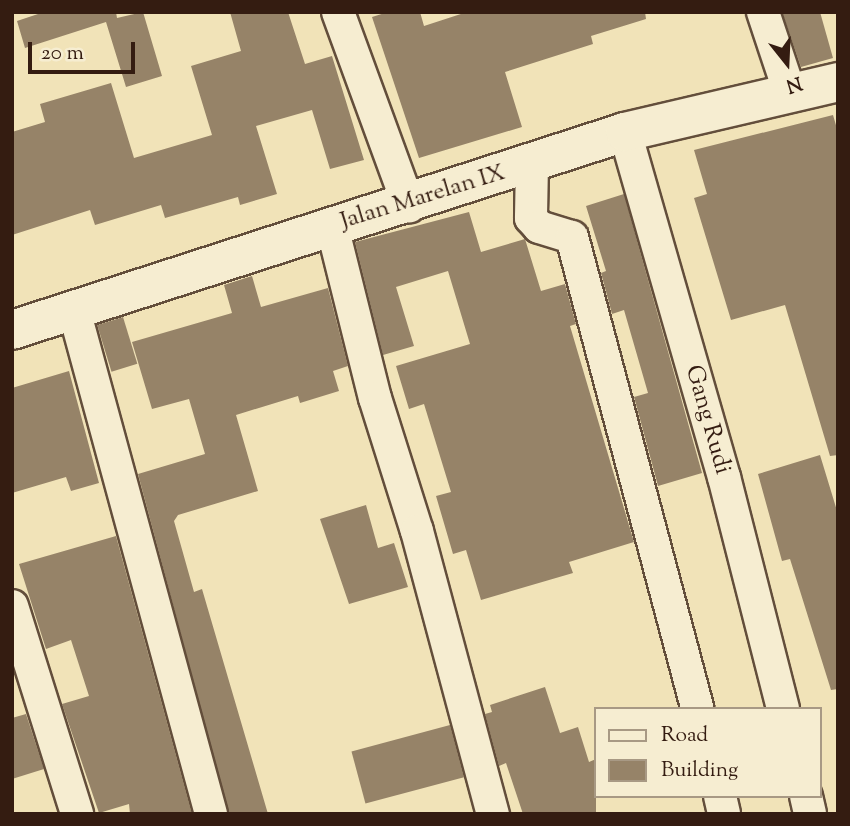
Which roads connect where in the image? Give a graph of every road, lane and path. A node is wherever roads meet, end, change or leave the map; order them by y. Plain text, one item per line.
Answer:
1 (338, 12) edge
2 (763, 12) edge
3 (838, 82) edge
4 (790, 93) junction
5 (625, 132) junction
6 (532, 164) junction
7 (409, 206) junction
8 (332, 226) junction
9 (74, 310) junction
10 (12, 330) edge
11 (12, 606) edge
12 (697, 707) edge
13 (782, 707) edge
14 (77, 814) edge
15 (211, 814) edge
16 (493, 814) edge

1 - 7 street
2 - 4 street
3 - 4 main road, Jalan Marelan IX
4 - 5 main road, Jalan Marelan IX
5 - 6 main road, Jalan Marelan IX
5 - 13 street, Gang Rudi
6 - 7 main road, Jalan Marelan IX
6 - 12 street
7 - 8 main road, Jalan Marelan IX
8 - 9 main road, Jalan Marelan IX
8 - 16 street
9 - 10 main road, Jalan Marelan IX
9 - 15 street
11 - 14 street

